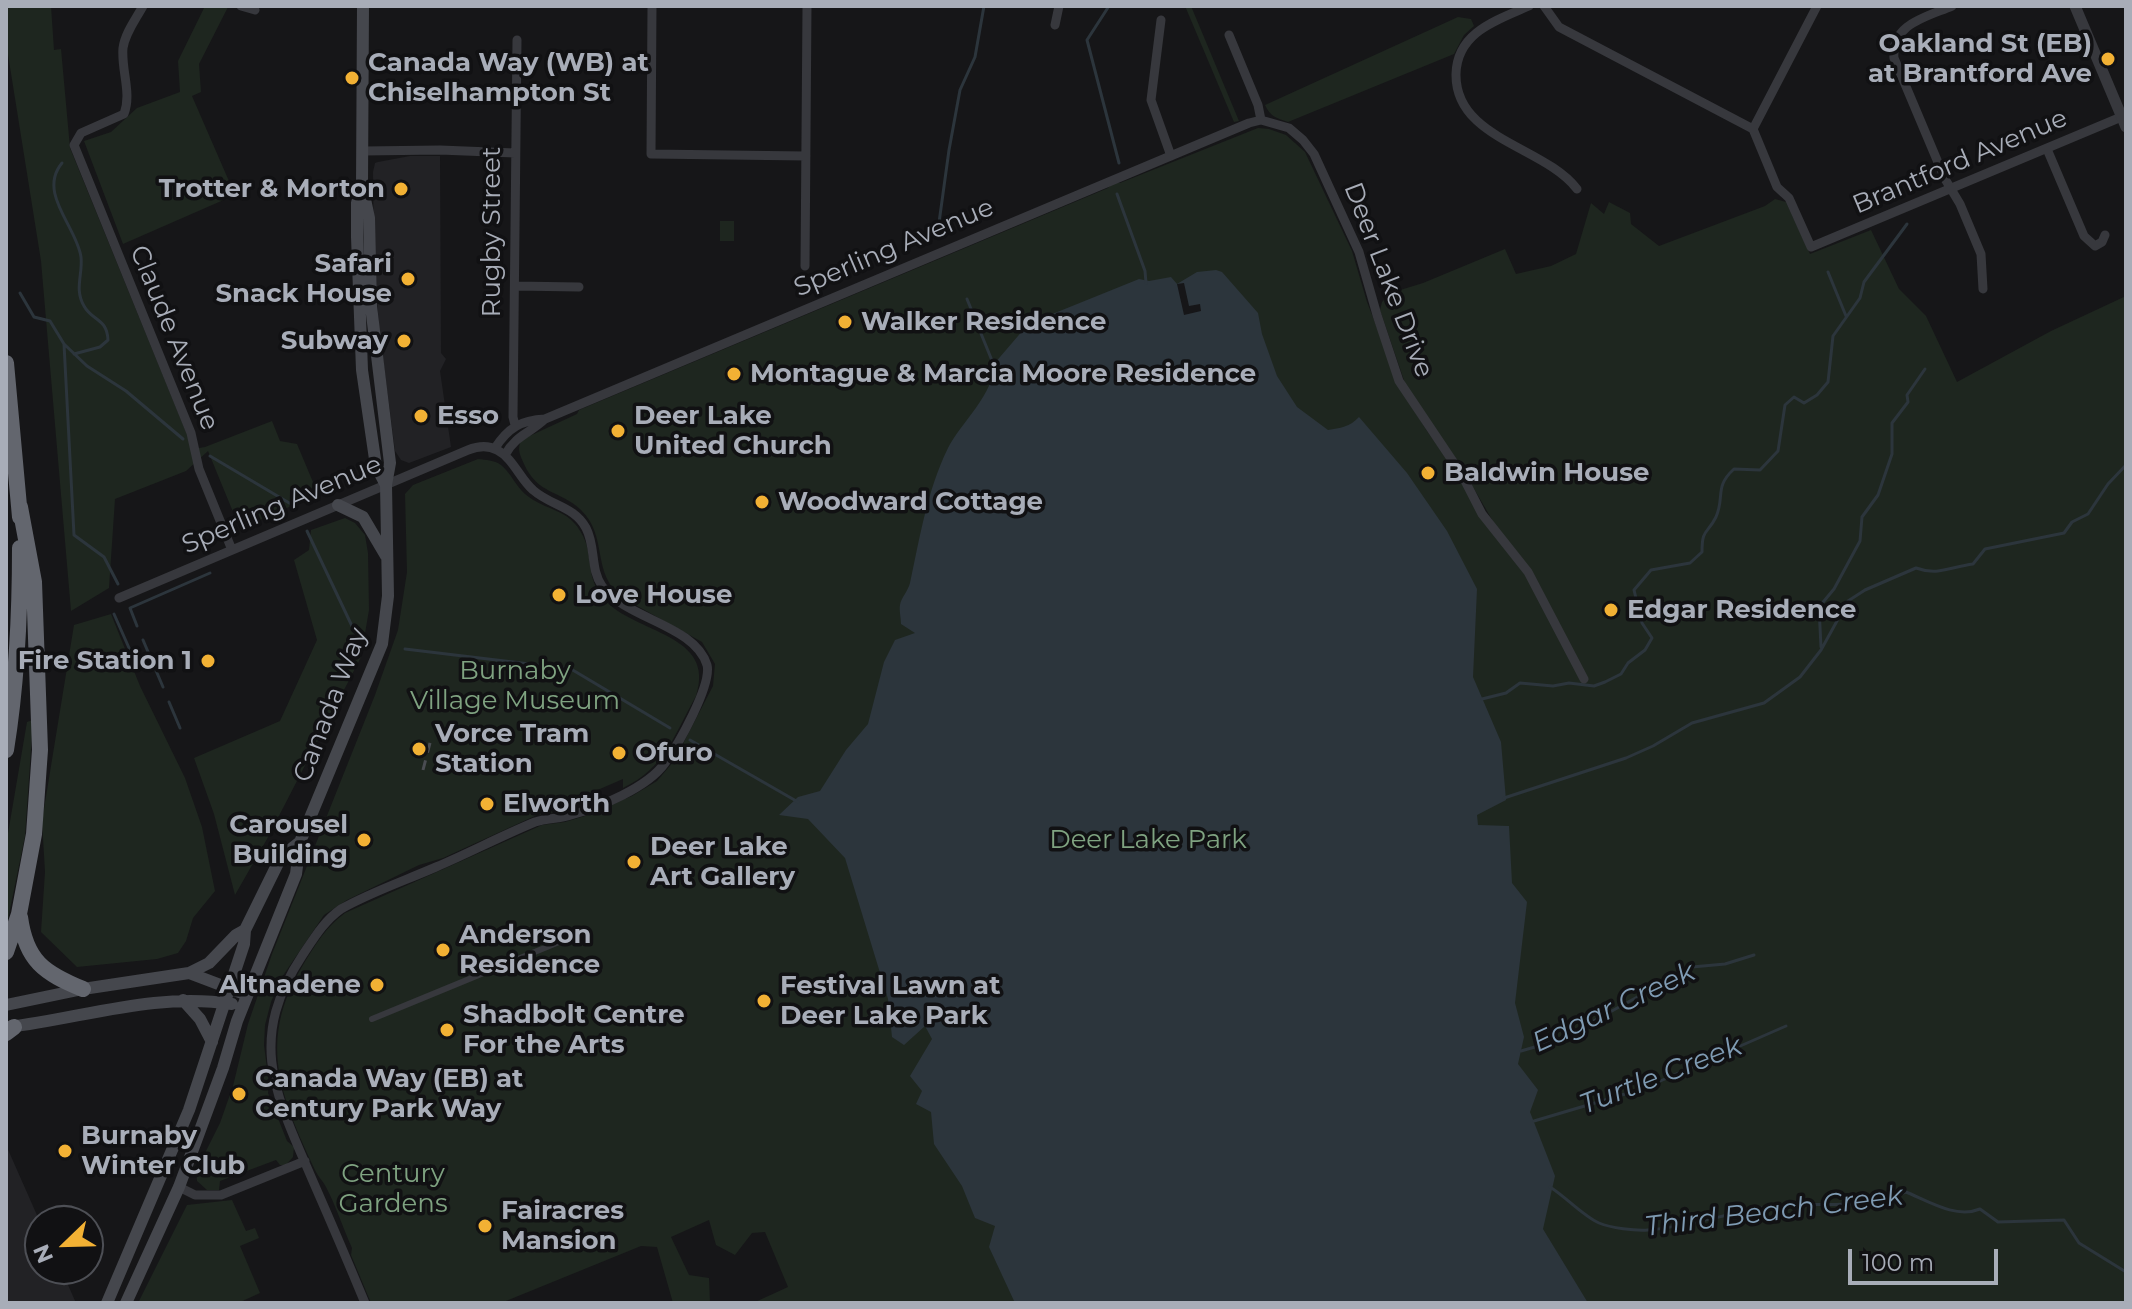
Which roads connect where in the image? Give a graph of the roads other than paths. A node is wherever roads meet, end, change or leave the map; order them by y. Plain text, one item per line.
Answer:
1 (143, 6) edge
2 (241, 6) edge
3 (363, 6) edge
4 (652, 6) edge
5 (807, 6) edge
6 (1059, 6) edge
7 (1529, 6) edge
8 (1544, 6) edge
9 (1817, 6) edge
10 (1952, 6) edge
11 (2075, 6) edge
12 (255, 10) dead end
13 (1161, 20) dead end
14 (1055, 25) dead end
15 (1229, 35) dead end
16 (517, 40) dead end
17 (1261, 120) junction
18 (2125, 120) edge
19 (1753, 129) junction
20 (2047, 149) junction
21 (364, 151) junction
22 (515, 153) junction
23 (806, 156) junction
24 (1171, 156) junction
25 (1577, 189) dead end
26 (1952, 189) junction
27 (2105, 235) dead end
28 (805, 266) dead end
29 (515, 286) junction
30 (579, 287) dead end
31 (1983, 289) dead end
32 (6, 363) edge
33 (545, 419) junction
34 (515, 425) junction
35 (495, 448) junction
36 (505, 455) junction
37 (386, 485) junction
38 (338, 505) junction
39 (20, 507) junction
40 (232, 550) junction
41 (388, 558) junction
42 (119, 598) dead end
43 (1584, 679) dead end
44 (6, 750) edge
45 (300, 842) junction
46 (19, 914) junction
47 (245, 930) junction
48 (559, 942) dead end
49 (6, 952) edge
50 (189, 973) junction
51 (228, 987) junction
52 (83, 989) junction
53 (183, 1000) junction
54 (245, 1000) junction
55 (224, 1003) junction
56 (6, 1005) edge
57 (372, 1019) dead end
58 (9, 1029) edge
59 (212, 1042) junction
60 (305, 1161) junction
61 (179, 1187) junction
62 (107, 1303) edge
63 (126, 1303) edge
64 (365, 1303) edge

1 - 40 street, Claude Avenue
2 - 12 street
3 - 21 main road, Canada Way
4 - 23 street
5 - 23 street
6 - 14 street
7 - 25 street
8 - 19 street
9 - 19 street
10 - 26 street
11 - 18 street
13 - 24 street
15 - 17 street
16 - 22 street, Rugby Street
17 - 24 street, Sperling Avenue
17 - 43 street, Deer Lake Drive
18 - 20 street, Brantford Avenue
19 - 26 street, Brantford Avenue
20 - 26 street, Brantford Avenue
20 - 27 street
21 - 22 street
21 - 37 main road, Canada Way
22 - 29 street, Rugby Street
23 - 28 street
24 - 33 street, Sperling Avenue
26 - 31 street
29 - 30 street
29 - 34 street, Rugby Street
32 - 39 highway
33 - 34 street, Sperling Avenue
33 - 36 street, Sperling Avenue
34 - 35 street
35 - 36 street
35 - 37 street, Sperling Avenue
36 - 60 street
37 - 38 street, Sperling Avenue
37 - 41 main road, Canada Way
38 - 40 street, Sperling Avenue
38 - 41 main road
39 - 44 highway
39 - 46 highway
40 - 42 street, Sperling Avenue
41 - 45 main road, Canada Way
45 - 47 main road, Canada Way
45 - 54 main road, Canada Way
46 - 49 highway
46 - 52 highway
47 - 50 main road
47 - 51 main road, Canada Way
48 - 57 street
50 - 51 main road
50 - 52 main road
51 - 54 main road
51 - 55 main road, Canada Way
52 - 56 main road
53 - 55 main road
53 - 58 main road
53 - 59 main road
54 - 55 main road
54 - 61 main road, Canada Way
55 - 59 main road, Canada Way
59 - 62 main road, Canada Way
60 - 61 street
60 - 64 street
61 - 63 main road, Canada Way

